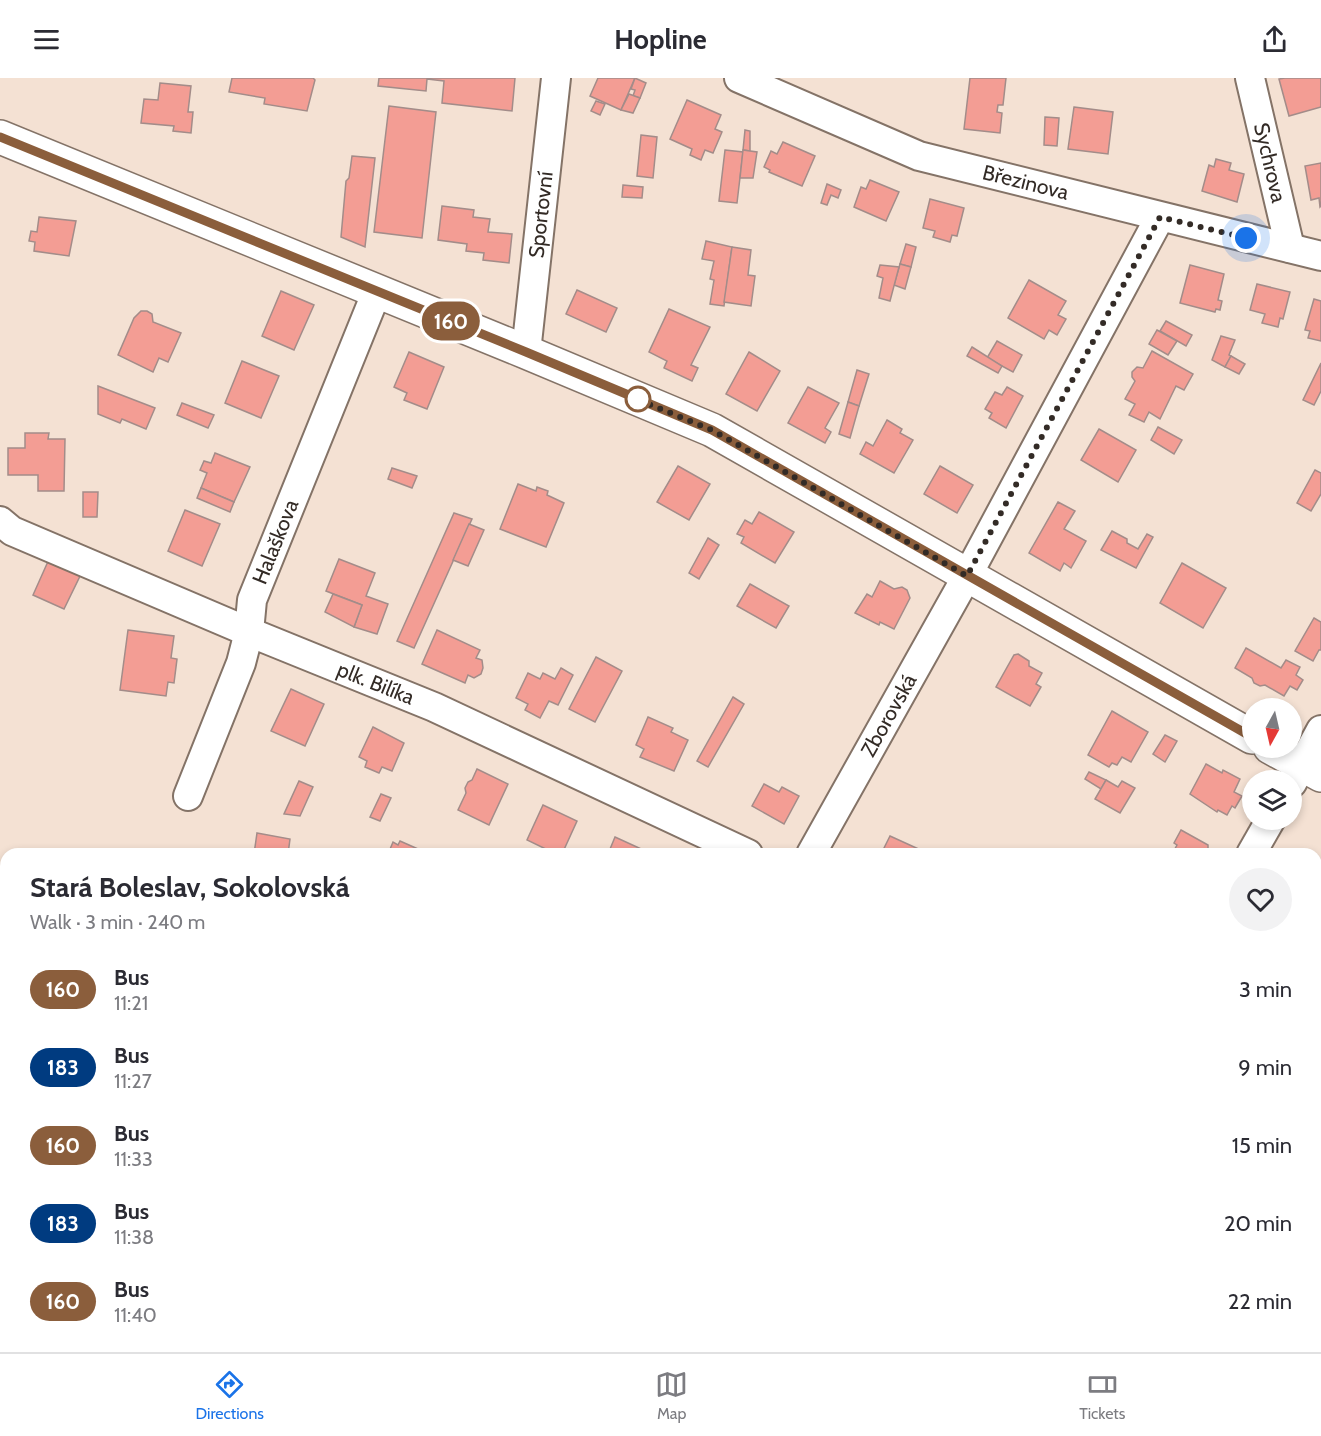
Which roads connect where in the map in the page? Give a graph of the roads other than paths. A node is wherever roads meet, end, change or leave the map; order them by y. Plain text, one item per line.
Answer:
1 (556, 78) edge
2 (739, 78) edge
3 (1250, 78) edge
4 (0, 137) edge
5 (1160, 217) junction
6 (1290, 248) junction
7 (1321, 256) edge
8 (376, 291) junction
9 (526, 352) junction
10 (0, 521) edge
11 (967, 576) junction
12 (249, 632) junction
13 (1321, 730) edge
14 (1242, 731) edge
15 (1284, 758) edge
16 (1305, 774) edge
17 (188, 796) dead end
18 (1265, 830) edge
19 (735, 848) edge
20 (814, 848) edge
21 (1254, 848) edge

1 - 9 street, Sportovní
2 - 5 street, Březinova
3 - 6 street, Sychrova
4 - 8 street
5 - 6 street, Březinova
5 - 11 street, Zborovská
6 - 7 street, Březinova
8 - 9 street
8 - 12 street, Halaškova
9 - 11 street
10 - 12 street, plk. Bilíka
11 - 14 street
11 - 20 street, Zborovská
12 - 17 street, Halaškova
12 - 19 street, plk. Bilíka
13 - 16 street
15 - 16 street
18 - 21 street

